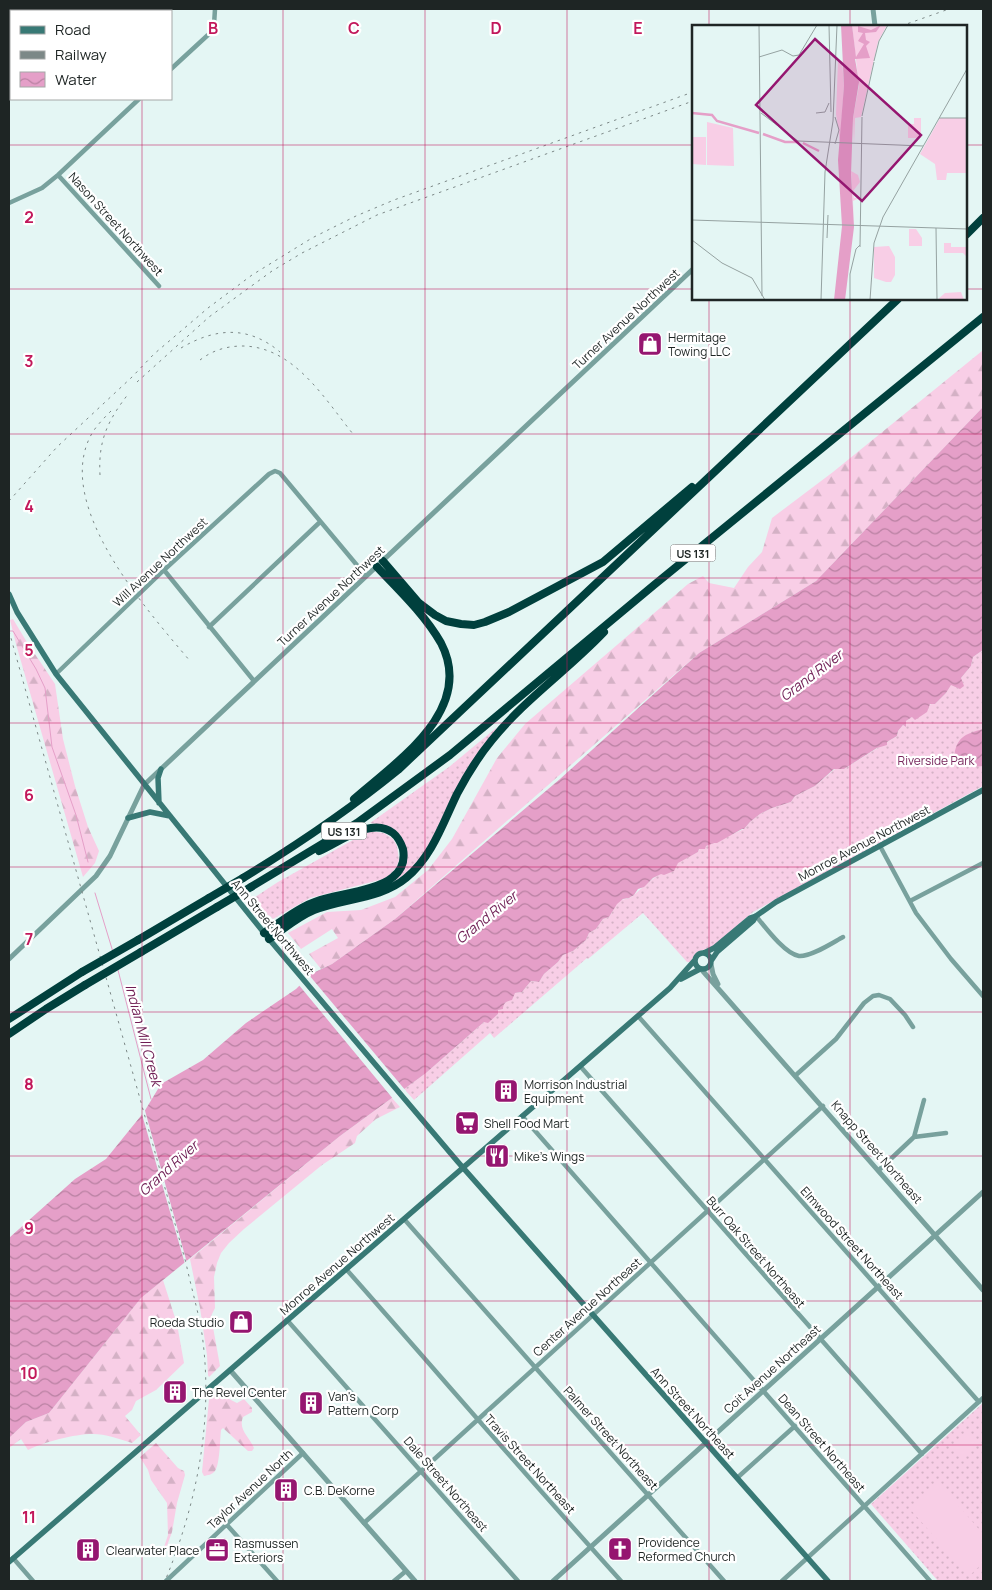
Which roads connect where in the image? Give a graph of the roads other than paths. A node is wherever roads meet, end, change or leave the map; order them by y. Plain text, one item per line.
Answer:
1 (215, 9) edge
2 (873, 9) edge
3 (875, 25) edge
4 (172, 68) edge
5 (138, 100) edge
6 (58, 175) junction
7 (9, 203) edge
8 (983, 218) edge
9 (967, 234) edge
10 (692, 270) edge
11 (159, 286) dead end
12 (897, 300) edge
13 (983, 316) edge
14 (751, 438) junction
15 (320, 522) junction
16 (383, 561) junction
17 (377, 567) junction
18 (164, 570) junction
19 (366, 576) junction
20 (9, 594) edge
21 (632, 603) junction
22 (209, 627) junction
23 (56, 674) junction
24 (254, 681) junction
25 (161, 769) junction
26 (144, 785) junction
27 (983, 790) edge
28 (159, 803) junction
29 (170, 816) junction
30 (128, 818) junction
31 (318, 831) junction
32 (880, 846) junction
33 (983, 863) edge
34 (284, 868) junction
35 (910, 901) junction
36 (756, 916) junction
37 (267, 936) junction
38 (843, 937) dead end
39 (722, 945) junction
40 (704, 953) junction
41 (9, 959) edge
42 (694, 961) junction
43 (711, 962) junction
44 (701, 969) junction
45 (677, 982) junction
46 (720, 989) junction
47 (983, 996) edge
48 (638, 1016) junction
49 (9, 1019) edge
50 (913, 1026) dead end
51 (9, 1034) edge
52 (580, 1066) junction
53 (796, 1075) junction
54 (924, 1100) dead end
55 (823, 1106) junction
56 (522, 1116) junction
57 (946, 1133) dead end
58 (914, 1137) junction
59 (764, 1159) junction
60 (463, 1168) junction
61 (878, 1170) junction
62 (983, 1192) edge
63 (707, 1212) junction
64 (404, 1220) junction
65 (935, 1234) junction
66 (542, 1258) joint
67 (650, 1264) junction
68 (346, 1268) junction
69 (877, 1288) junction
70 (983, 1290) edge
71 (593, 1315) junction
72 (287, 1320) junction
73 (819, 1339) junction
74 (535, 1367) junction
75 (230, 1370) junction
76 (763, 1390) junction
77 (983, 1398) edge
78 (979, 1402) junction
79 (478, 1421) junction
80 (794, 1426) junction
81 (705, 1443) junction
82 (304, 1453) junction
83 (922, 1454) junction
84 (421, 1471) junction
85 (737, 1478) junction
86 (648, 1494) junction
87 (865, 1507) junction
88 (364, 1523) junction
89 (226, 1525) junction
90 (591, 1547) junction
91 (808, 1558) junction
92 (11, 1560) edge
93 (406, 1570) junction
94 (34, 1581) edge
95 (166, 1581) edge
96 (277, 1581) edge
97 (394, 1581) edge
98 (415, 1581) edge
99 (518, 1581) edge
100 (552, 1581) edge
101 (621, 1581) edge
102 (724, 1581) edge
103 (782, 1581) edge
104 (828, 1581) edge
105 (930, 1581) edge

1 - 4 street
2 - 3 street
5 - 6 street
6 - 7 street
6 - 11 street, Nason Street Northwest
8 - 9 highway
10 - 16 street, Turner Avenue Northwest
12 - 14 highway, US 131
13 - 21 highway, US 131
14 - 16 highway
14 - 31 highway, US 131
15 - 18 street, Will Avenue Northwest
15 - 19 street
15 - 22 street
16 - 17 street, Turner Avenue Northwest
17 - 19 street, Turner Avenue Northwest
17 - 31 highway
18 - 22 street
18 - 23 street, Will Avenue Northwest
19 - 24 street, Turner Avenue Northwest
20 - 23 main road, Ann Street Northwest
21 - 34 highway, US 131
21 - 37 highway
22 - 24 street
23 - 26 main road, Ann Street Northwest
24 - 25 street, Turner Avenue Northwest
25 - 26 street, Turner Avenue Northwest
25 - 28 main road
26 - 28 main road, Ann Street Northwest
26 - 30 street, Turner Avenue Northwest
27 - 32 main road, Monroe Avenue Northwest
28 - 29 main road, Ann Street Northwest
29 - 30 main road
29 - 37 main road, Ann Street Northwest
30 - 41 street, Turner Avenue Northwest
31 - 49 highway, US 131, bridge
32 - 35 street
32 - 36 main road, Monroe Avenue Northwest
33 - 35 street
34 - 37 highway
34 - 51 highway, US 131, bridge
35 - 47 street
36 - 38 street
36 - 39 main road, Monroe Avenue Northwest
37 - 60 main road, Ann Street Northwest
39 - 40 main road, Monroe Avenue Northwest
39 - 43 main road, Monroe Avenue Northwest
40 - 42 main road
40 - 43 main road
42 - 44 main road
42 - 45 main road, Monroe Avenue Northwest
43 - 44 main road
43 - 46 street
44 - 45 main road, Monroe Avenue Northwest
44 - 46 street, Knapp Street Northeast
45 - 48 main road, Monroe Avenue Northwest
46 - 53 street, Knapp Street Northeast
48 - 52 main road, Monroe Avenue Northwest
48 - 59 street, Elmwood Street Northeast
50 - 53 street
52 - 56 main road, Monroe Avenue Northwest
52 - 63 street, Burr Oak Street Northeast
53 - 55 street, Knapp Street Northeast
54 - 58 street
55 - 59 street, Center Avenue Northeast
55 - 61 street, Knapp Street Northeast
56 - 60 main road, Monroe Avenue Northwest
56 - 67 street, Dean Street Northeast
57 - 58 street
58 - 61 street
59 - 63 street, Center Avenue Northeast
59 - 69 street, Elmwood Street Northeast
60 - 64 main road, Monroe Avenue Northwest
60 - 66 main road, Ann Street Northwest
61 - 65 street, Knapp Street Northeast
62 - 65 street, Coit Avenue Northeast
63 - 67 street, Center Avenue Northeast
63 - 73 street, Burr Oak Street Northeast
64 - 68 main road, Monroe Avenue Northwest
64 - 74 street, Palmer Street Northeast
65 - 69 street, Coit Avenue Northeast
65 - 70 street, Knapp Street Northeast
66 - 71 main road, Ann Street Northeast
67 - 71 street, Center Avenue Northeast
67 - 76 street, Dean Street Northeast
68 - 72 main road, Monroe Avenue Northwest
68 - 79 street, Travis Street Northeast
69 - 73 street, Coit Avenue Northeast
69 - 78 street, Elmwood Street Northeast
71 - 74 street, Center Avenue Northeast
71 - 81 main road, Ann Street Northeast
72 - 75 main road, Monroe Avenue Northwest
72 - 84 street, Dale Street Northeast
73 - 76 street, Coit Avenue Northeast
73 - 83 street, Burr Oak Street Northeast
74 - 79 street, Center Avenue Northeast
74 - 86 street, Palmer Street Northeast
75 - 82 street
75 - 92 main road, Monroe Avenue Northwest
76 - 80 street, Dean Street Northeast
76 - 81 street, Coit Avenue Northeast
77 - 78 street
78 - 83 street
79 - 84 street, Center Avenue Northeast
79 - 90 street, Travis Street Northeast
80 - 85 street
80 - 87 street, Dean Street Northeast
81 - 85 main road, Ann Street Northeast
81 - 86 street, Coit Avenue Northeast
82 - 88 street
82 - 89 street, Taylor Avenue North
83 - 87 street
84 - 88 street, Center Avenue Northeast
84 - 99 street, Dale Street Northeast
85 - 91 main road, Ann Street Northeast
86 - 90 street, Coit Avenue Northeast
86 - 102 street, Palmer Street Northeast
87 - 91 street
87 - 105 street, Dean Street Northeast
88 - 93 street
89 - 95 street, Taylor Avenue North
89 - 96 street
90 - 100 street, Coit Avenue Northeast
90 - 101 street, Travis Street Northeast
91 - 103 street
91 - 104 main road, Ann Street Northeast
92 - 94 street
93 - 97 street
93 - 98 street

